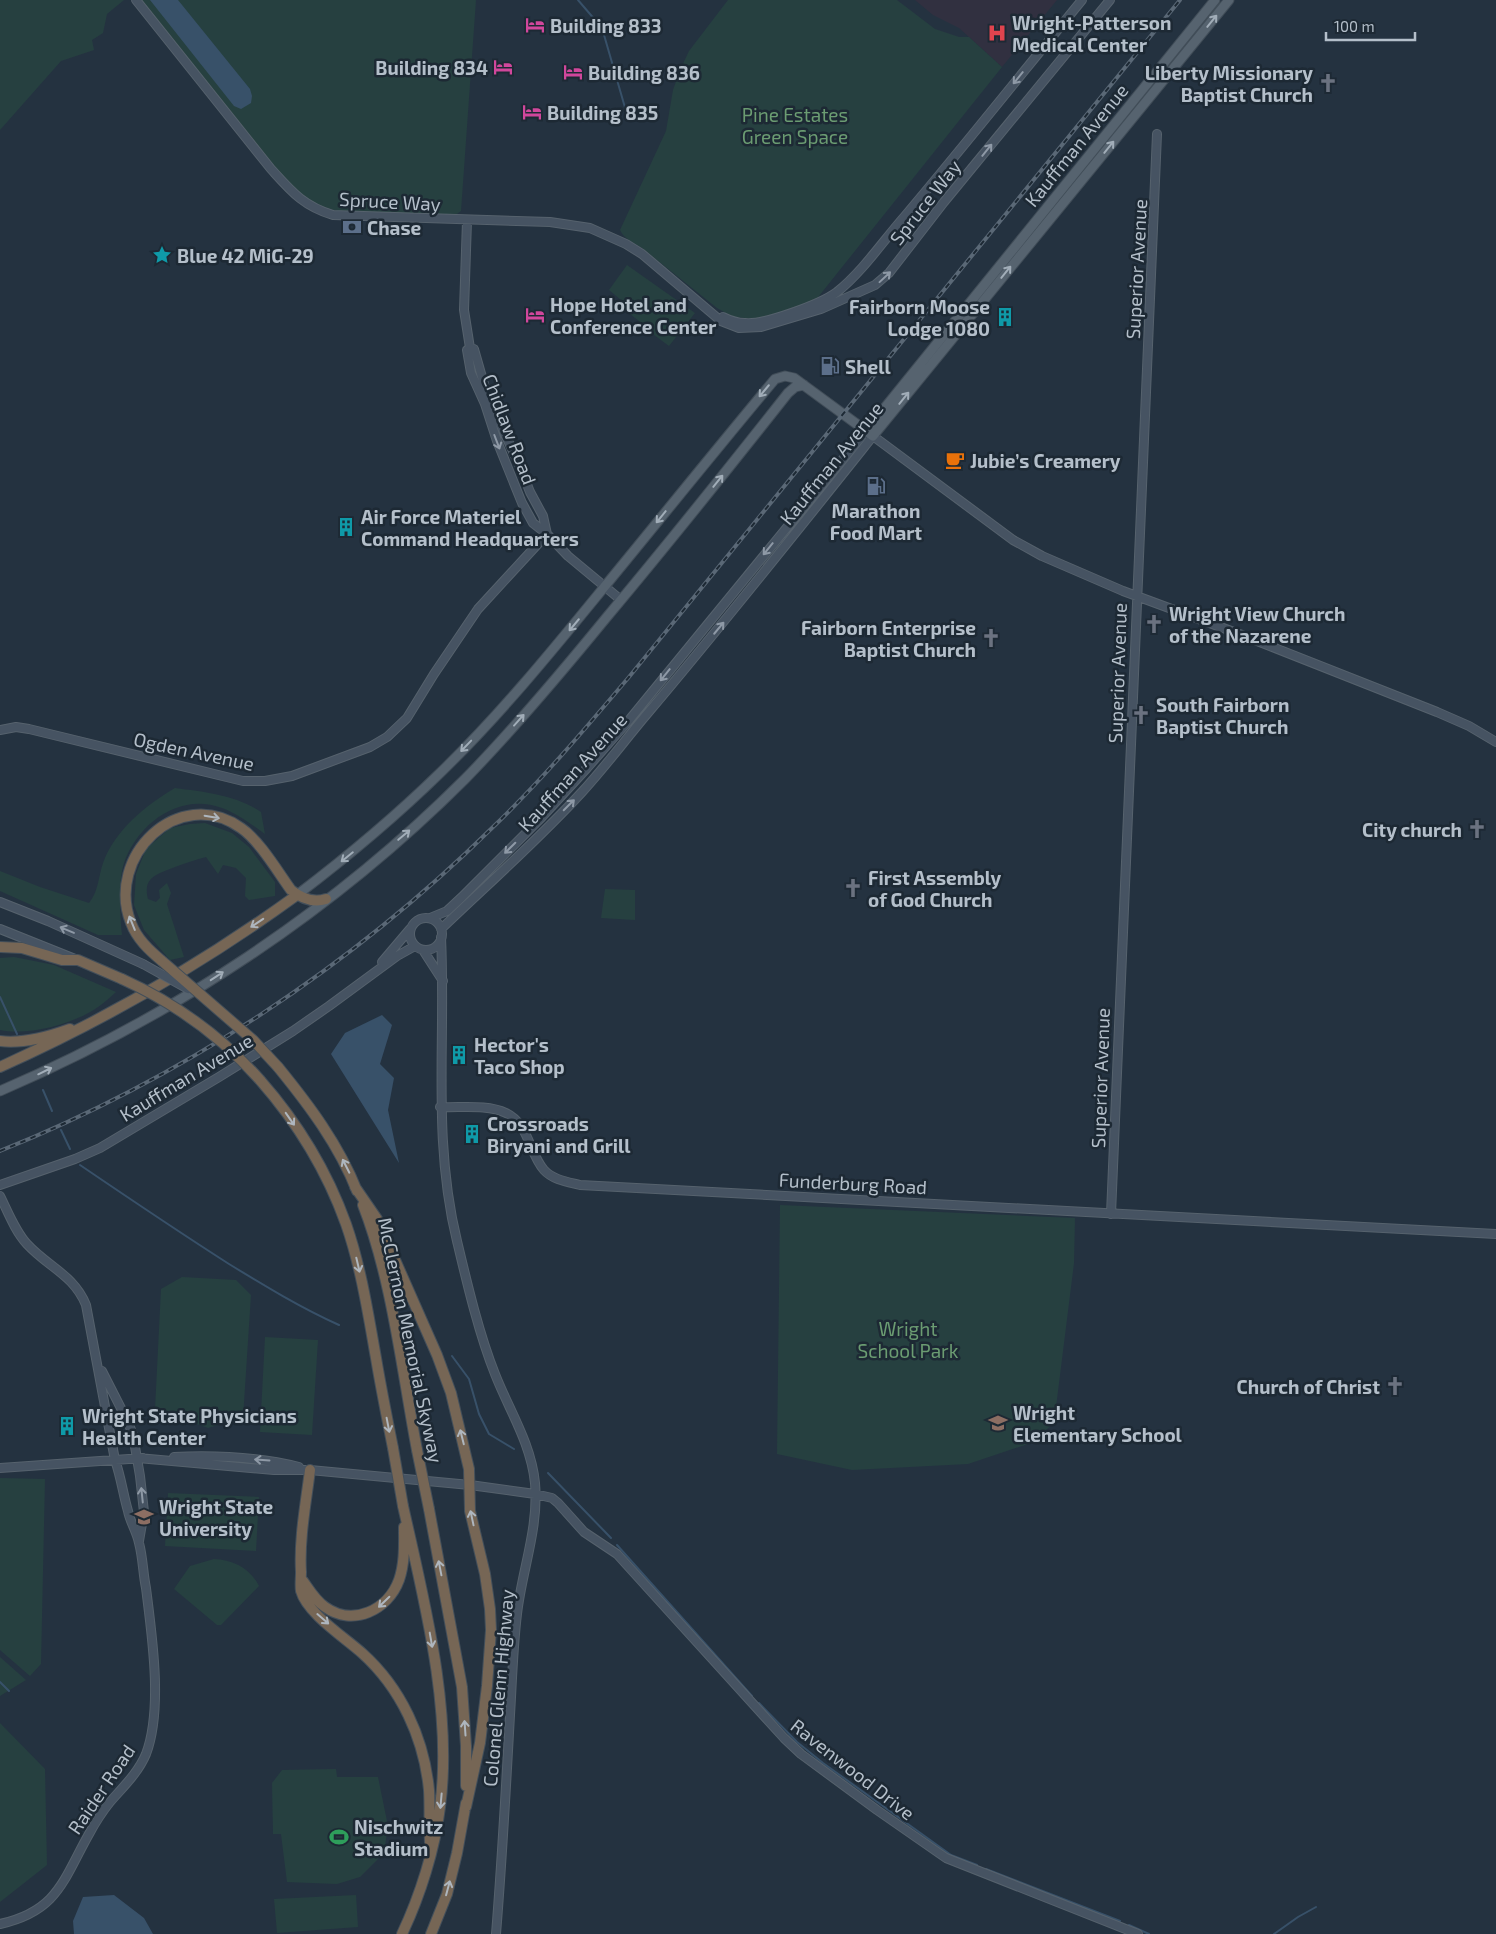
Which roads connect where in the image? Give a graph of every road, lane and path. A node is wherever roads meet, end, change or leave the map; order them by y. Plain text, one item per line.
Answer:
1 (136, 0) edge
2 (1082, 0) edge
3 (1110, 0) edge
4 (1215, 0) edge
5 (1229, 0) edge
6 (1157, 134) dead end
7 (467, 221) junction
8 (712, 312) junction
9 (470, 348) junction
10 (804, 385) junction
11 (869, 434) junction
12 (547, 534) junction
13 (604, 587) junction
14 (1136, 596) junction
15 (621, 600) junction
16 (0, 730) edge
17 (1496, 742) edge
18 (297, 895) junction
19 (326, 899) junction
20 (0, 902) edge
21 (430, 918) junction
22 (0, 929) edge
23 (410, 929) junction
24 (441, 933) junction
25 (0, 947) edge
26 (419, 948) junction
27 (78, 960) junction
28 (375, 972) junction
29 (443, 981) junction
30 (144, 995) junction
31 (202, 998) junction
32 (0, 1041) edge
33 (0, 1067) edge
34 (0, 1091) edge
35 (440, 1107) junction
36 (0, 1185) edge
37 (356, 1187) junction
38 (0, 1196) edge
39 (1111, 1214) junction
40 (1496, 1234) edge
41 (95, 1350) junction
42 (138, 1458) junction
43 (115, 1460) junction
44 (0, 1468) edge
45 (310, 1470) junction
46 (470, 1485) junction
47 (535, 1494) junction
48 (403, 1506) junction
49 (139, 1543) junction
50 (301, 1578) junction
51 (466, 1807) junction
52 (430, 1853) junction
53 (0, 1924) edge
54 (402, 1934) edge
55 (431, 1934) edge
56 (496, 1934) edge
57 (1138, 1934) edge

1 - 7 street, Spruce Way
2 -> 8 street, Spruce Way
8 -> 3 street, Spruce Way
4 - 11 main road, Kauffman Avenue
11 -> 5 main road, Kauffman Avenue
6 - 14 street, Superior Avenue
7 - 8 street, Spruce Way
7 - 9 street, Chidlaw Road
9 - 12 street, Chidlaw Road
9 -> 12 street, Chidlaw Road
10 - 11 main road
10 -> 13 main road
15 -> 10 main road
11 - 14 street
11 -> 21 street, Kauffman Avenue
24 -> 11 street, Kauffman Avenue
12 - 13 street
12 - 16 street, Ogden Avenue
13 - 15 street
13 -> 18 main road
14 - 17 street
14 - 39 street, Superior Avenue
19 -> 15 main road
18 - 19 highway
18 -> 30 highway
31 -> 18 highway, bridge
34 -> 19 main road
31 -> 20 street, McClernon Memorial Skyway, bridge
21 - 23 street
21 - 24 street
22 - 27 street, McClernon Memorial Skyway
23 - 26 street
23 - 28 street, Kauffman Avenue
24 - 26 street
24 - 29 street, Colonel Glenn Highway
25 - 27 highway
26 - 28 street, Kauffman Avenue
26 - 29 street
27 -> 48 highway, McClernon Memorial Skyway, bridge
28 - 36 street, Kauffman Avenue
29 - 35 street, Colonel Glenn Highway
30 - 32 highway
30 - 33 highway
37 -> 31 highway, McClernon Memorial Skyway, bridge
35 - 39 street, Funderburg Road
35 - 47 street, Colonel Glenn Highway
46 -> 37 highway
51 -> 37 highway, McClernon Memorial Skyway, bridge
38 - 41 street, Raider Road
39 - 40 street, Funderburg Road
41 - 42 street, Raider Road
41 - 43 street, Raider Road
42 - 43 street, Ravenwood Drive
42 - 45 street, Ravenwood Drive
49 -> 42 street, Raider Road
43 - 44 street, Ravenwood Drive
43 - 49 street, Raider Road
45 - 46 street, Ravenwood Drive
45 - 50 highway
46 - 47 street, Ravenwood Drive
51 -> 46 highway
47 - 56 street, Colonel Glenn Highway
47 - 57 street, Ravenwood Drive
48 -> 50 highway
48 -> 52 highway, McClernon Memorial Skyway
49 - 53 street, Raider Road
50 -> 52 highway
55 -> 51 highway, McClernon Memorial Skyway
52 - 54 highway, McClernon Memorial Skyway

